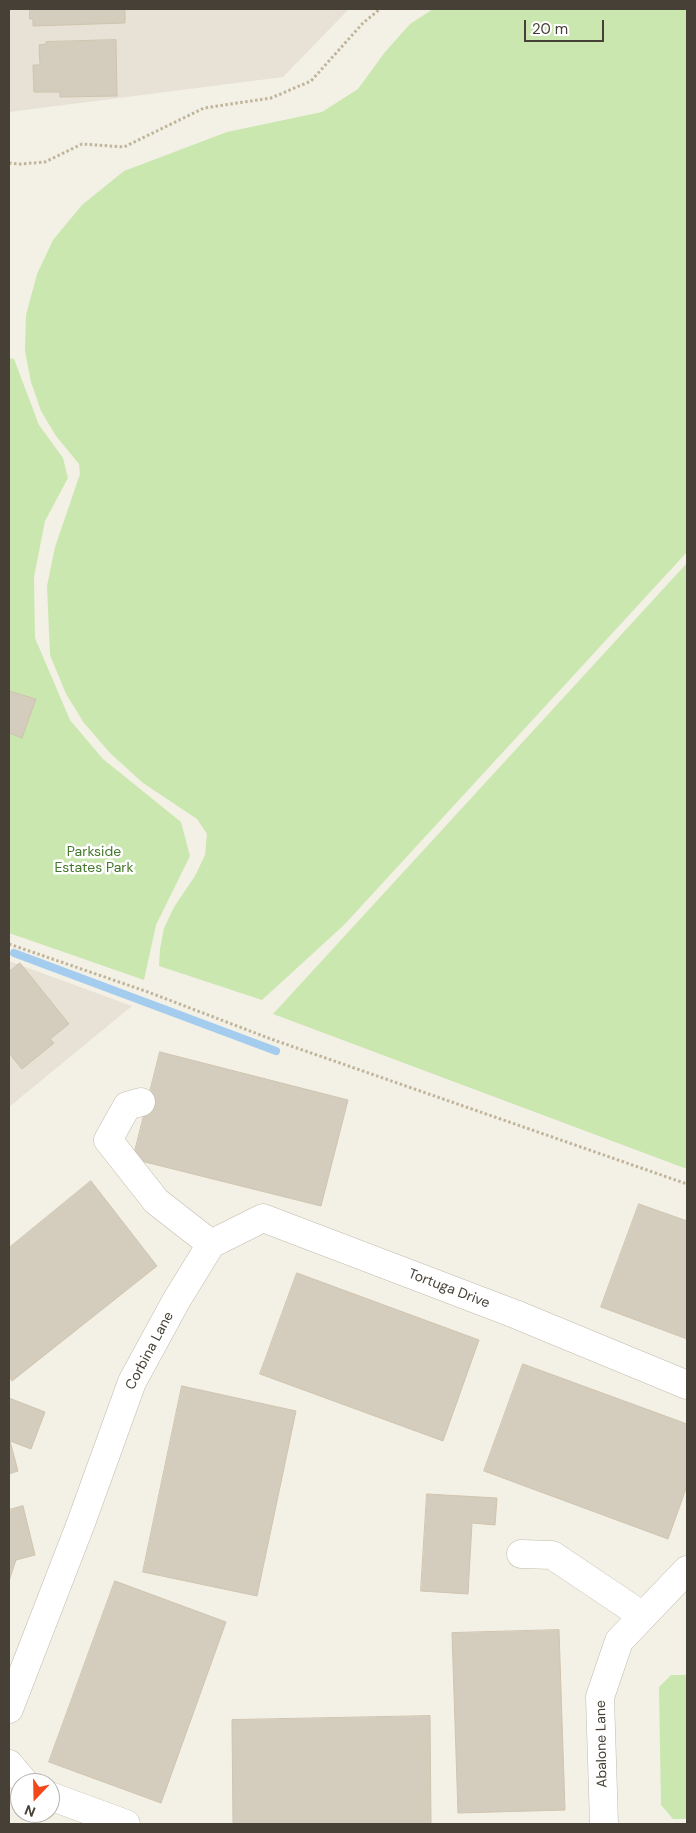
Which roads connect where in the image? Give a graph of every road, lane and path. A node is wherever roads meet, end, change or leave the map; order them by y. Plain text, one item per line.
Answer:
1 (380, 9) edge
2 (9, 163) edge
3 (9, 944) edge
4 (141, 1102) dead end
5 (687, 1184) edge
6 (211, 1244) junction
7 (687, 1385) edge
8 (521, 1554) dead end
9 (687, 1570) edge
10 (643, 1616) junction
11 (9, 1709) edge
12 (60, 1800) edge
13 (126, 1824) edge
14 (604, 1824) edge

1 - 2 path
3 - 5 path
4 - 6 street
6 - 7 street, Tortuga Drive
6 - 11 street, Corbina Lane
8 - 10 street
9 - 10 street, Abalone Lane
10 - 14 street, Abalone Lane
12 - 13 street

